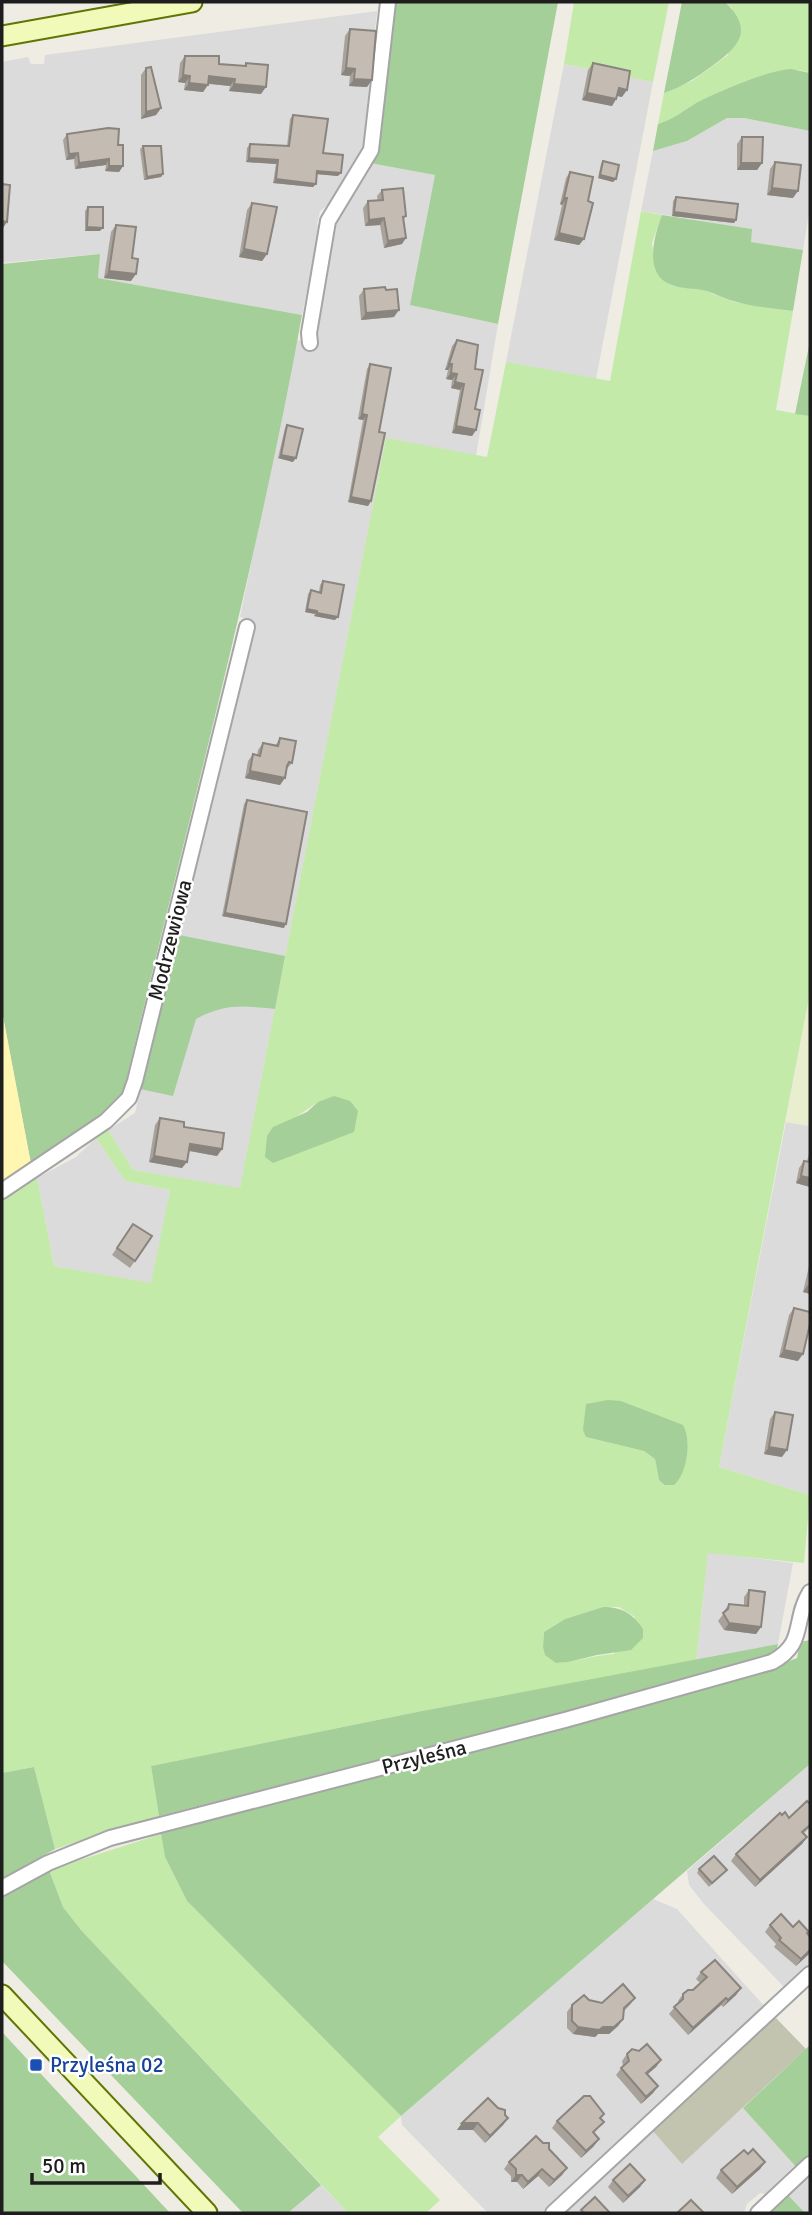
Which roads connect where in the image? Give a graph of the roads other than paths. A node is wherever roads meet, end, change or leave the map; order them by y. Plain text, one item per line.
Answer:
1 (192, 2) edge
2 (388, 2) edge
3 (2, 36) edge
4 (310, 343) dead end
5 (247, 627) dead end
6 (2, 1191) edge
7 (810, 1592) edge
8 (2, 1888) edge
9 (810, 1974) edge
10 (2, 1995) edge
11 (810, 2164) edge
12 (207, 2213) edge
13 (552, 2213) edge
14 (758, 2213) edge

1 - 3 main road
2 - 4 street
5 - 6 street, Modrzewiowa
7 - 8 street, Przyleśna
9 - 13 street
10 - 12 main road
11 - 14 street

